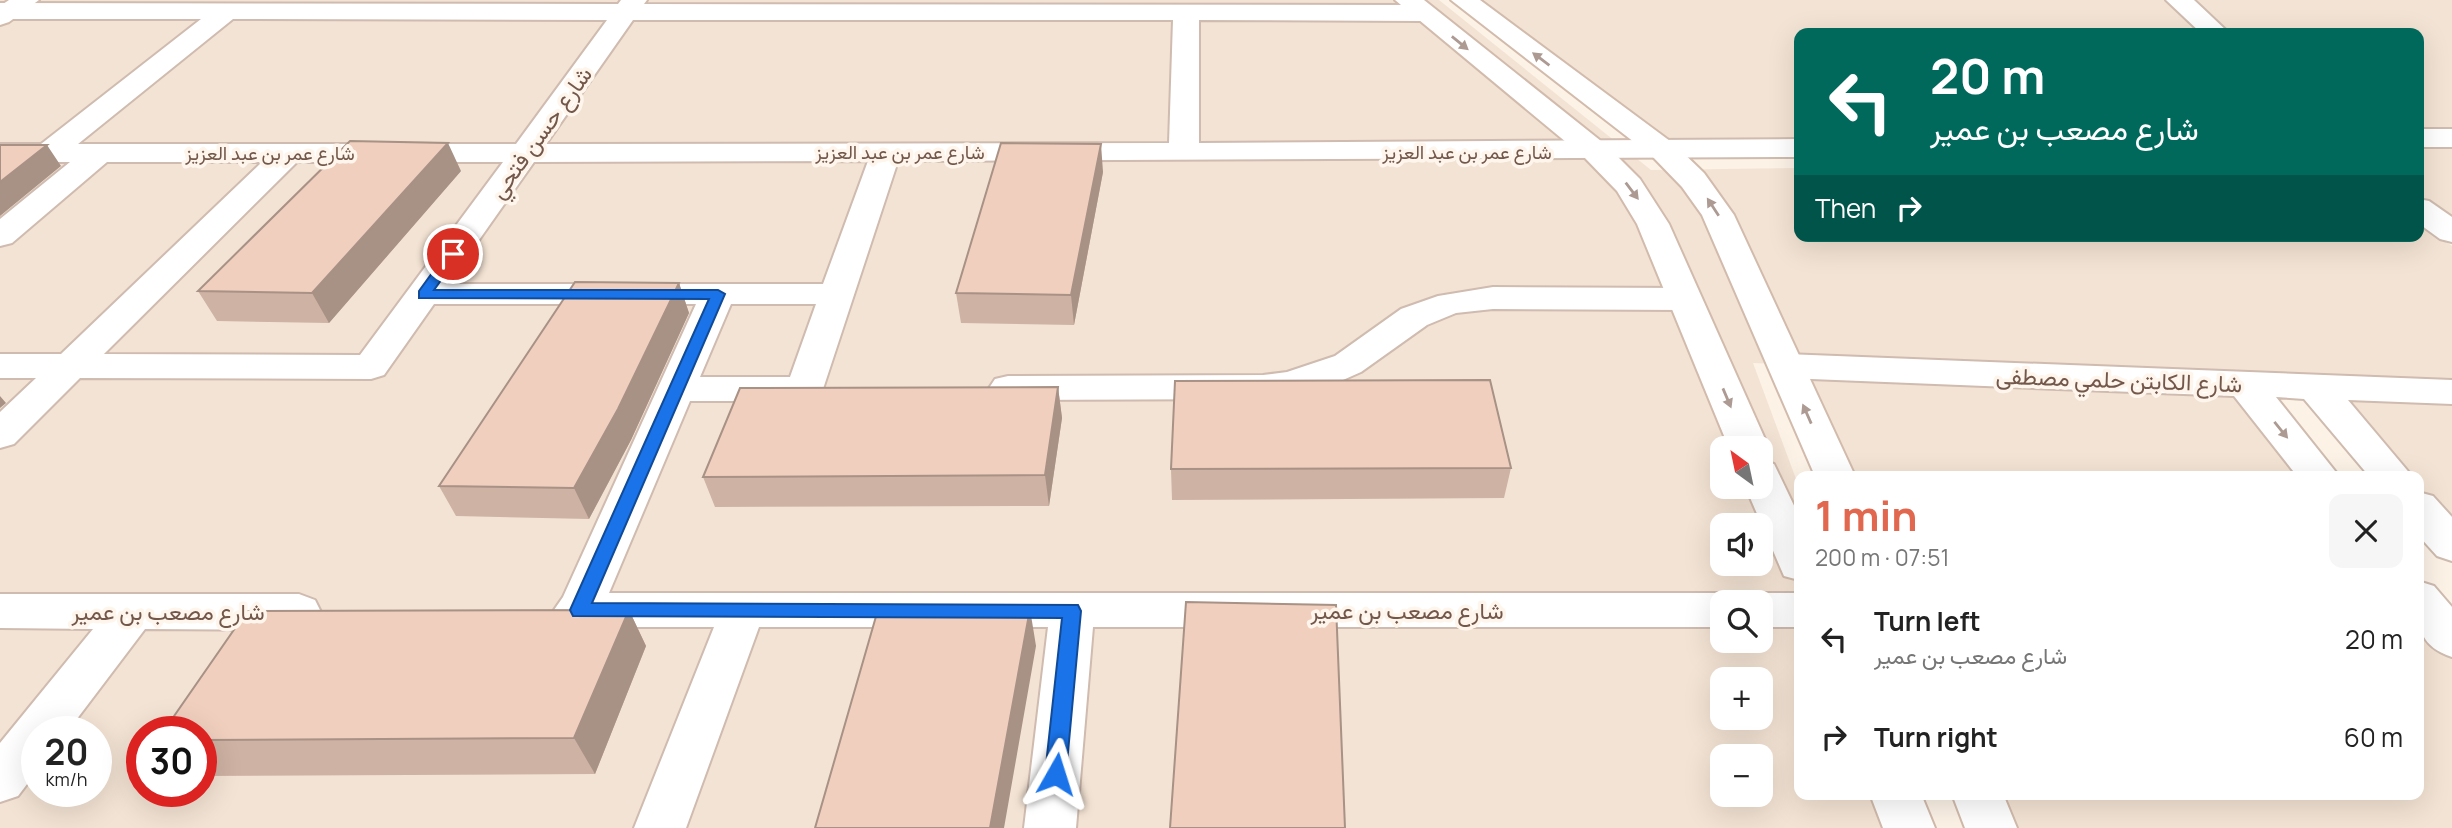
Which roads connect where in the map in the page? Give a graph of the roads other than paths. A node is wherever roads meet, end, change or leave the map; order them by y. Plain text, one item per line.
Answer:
1 (1464, 0) edge
2 (2179, 0) edge
3 (630, 6) edge
4 (1130, 6) edge
5 (1415, 6) edge
6 (9, 10) edge
7 (227, 12) junction
8 (1186, 12) junction
9 (2210, 28) edge
10 (2424, 138) edge
11 (2452, 138) edge
12 (1794, 148) edge
13 (1663, 150) junction
14 (886, 152) junction
15 (1185, 152) junction
16 (1595, 152) junction
17 (0, 153) edge
18 (48, 153) junction
19 (99, 153) junction
20 (289, 153) junction
21 (525, 153) junction
22 (2424, 212) edge
23 (2452, 232) edge
24 (0, 236) edge
25 (718, 294) junction
26 (836, 294) junction
27 (424, 295) junction
28 (1685, 299) junction
29 (0, 366) edge
30 (71, 366) junction
31 (1786, 366) junction
32 (2244, 383) junction
33 (2314, 386) junction
34 (970, 388) edge
35 (677, 389) junction
36 (804, 389) junction
37 (845, 389) edge
38 (2452, 392) edge
39 (0, 435) edge
40 (1744, 436) edge
41 (1833, 471) edge
42 (2315, 471) edge
43 (2388, 471) edge
44 (1771, 499) edge
45 (2424, 514) edge
46 (2452, 545) edge
47 (1794, 552) edge
48 (2424, 605) edge
49 (1710, 610) edge
50 (1773, 610) edge
51 (1794, 610) edge
52 (0, 611) edge
53 (133, 611) junction
54 (338, 611) edge
55 (743, 611) junction
56 (1072, 611) junction
57 (2452, 639) edge
58 (50, 716) edge
59 (21, 753) edge
60 (0, 780) edge
61 (1897, 800) edge
62 (1979, 800) edge
63 (660, 828) edge
64 (1050, 828) edge
65 (1909, 828) edge
66 (1992, 828) edge

13 -> 1 street
2 - 9 street
3 - 4 street
3 - 7 street
3 - 21 street, شارع حسن فتحي
4 - 8 street
5 - 8 street
5 -> 16 street
6 - 7 street
7 - 18 street
8 - 15 street
10 - 11 street
12 - 13 street, شارع عمر بن عبد العزيز
13 - 16 street, شارع عمر بن عبد العزيز
31 -> 13 street
14 - 15 street, شارع عمر بن عبد العزيز
14 - 21 street, شارع عمر بن عبد العزيز
14 - 26 street
15 - 16 street, شارع عمر بن عبد العزيز
16 -> 28 street
17 - 18 street, شارع عمر بن عبد العزيز
18 - 19 street, شارع عمر بن عبد العزيز
19 - 20 street, شارع عمر بن عبد العزيز
19 - 24 street
20 - 21 street, شارع عمر بن عبد العزيز
20 - 30 street
21 - 27 street, شارع حسن فتحي
22 - 23 street
25 - 26 street
25 - 27 street
25 - 35 street
26 - 36 street
27 - 30 street, شارع حسن فتحي
28 - 34 street
28 -> 40 street
29 - 30 street
30 - 39 street
31 - 32 street, شارع الكابتن حلمي مصطفى
41 -> 31 street
32 - 33 street, شارع الكابتن حلمي مصطفى
32 -> 42 street
33 - 38 street, شارع الكابتن حلمي مصطفى
33 - 43 street
35 - 36 street
35 - 55 street, شارع مصعب بن عمير
36 - 37 street
44 - 47 street
45 - 46 street
48 - 57 street
49 - 56 street, شارع مصعب بن عمير
50 - 51 street
52 - 53 street, شارع مصعب بن عمير
53 - 54 street, شارع مصعب بن عمير
53 - 58 street
55 - 56 street, شارع مصعب بن عمير
55 - 63 street
56 - 64 street
59 - 60 street
61 - 65 street
62 - 66 street

